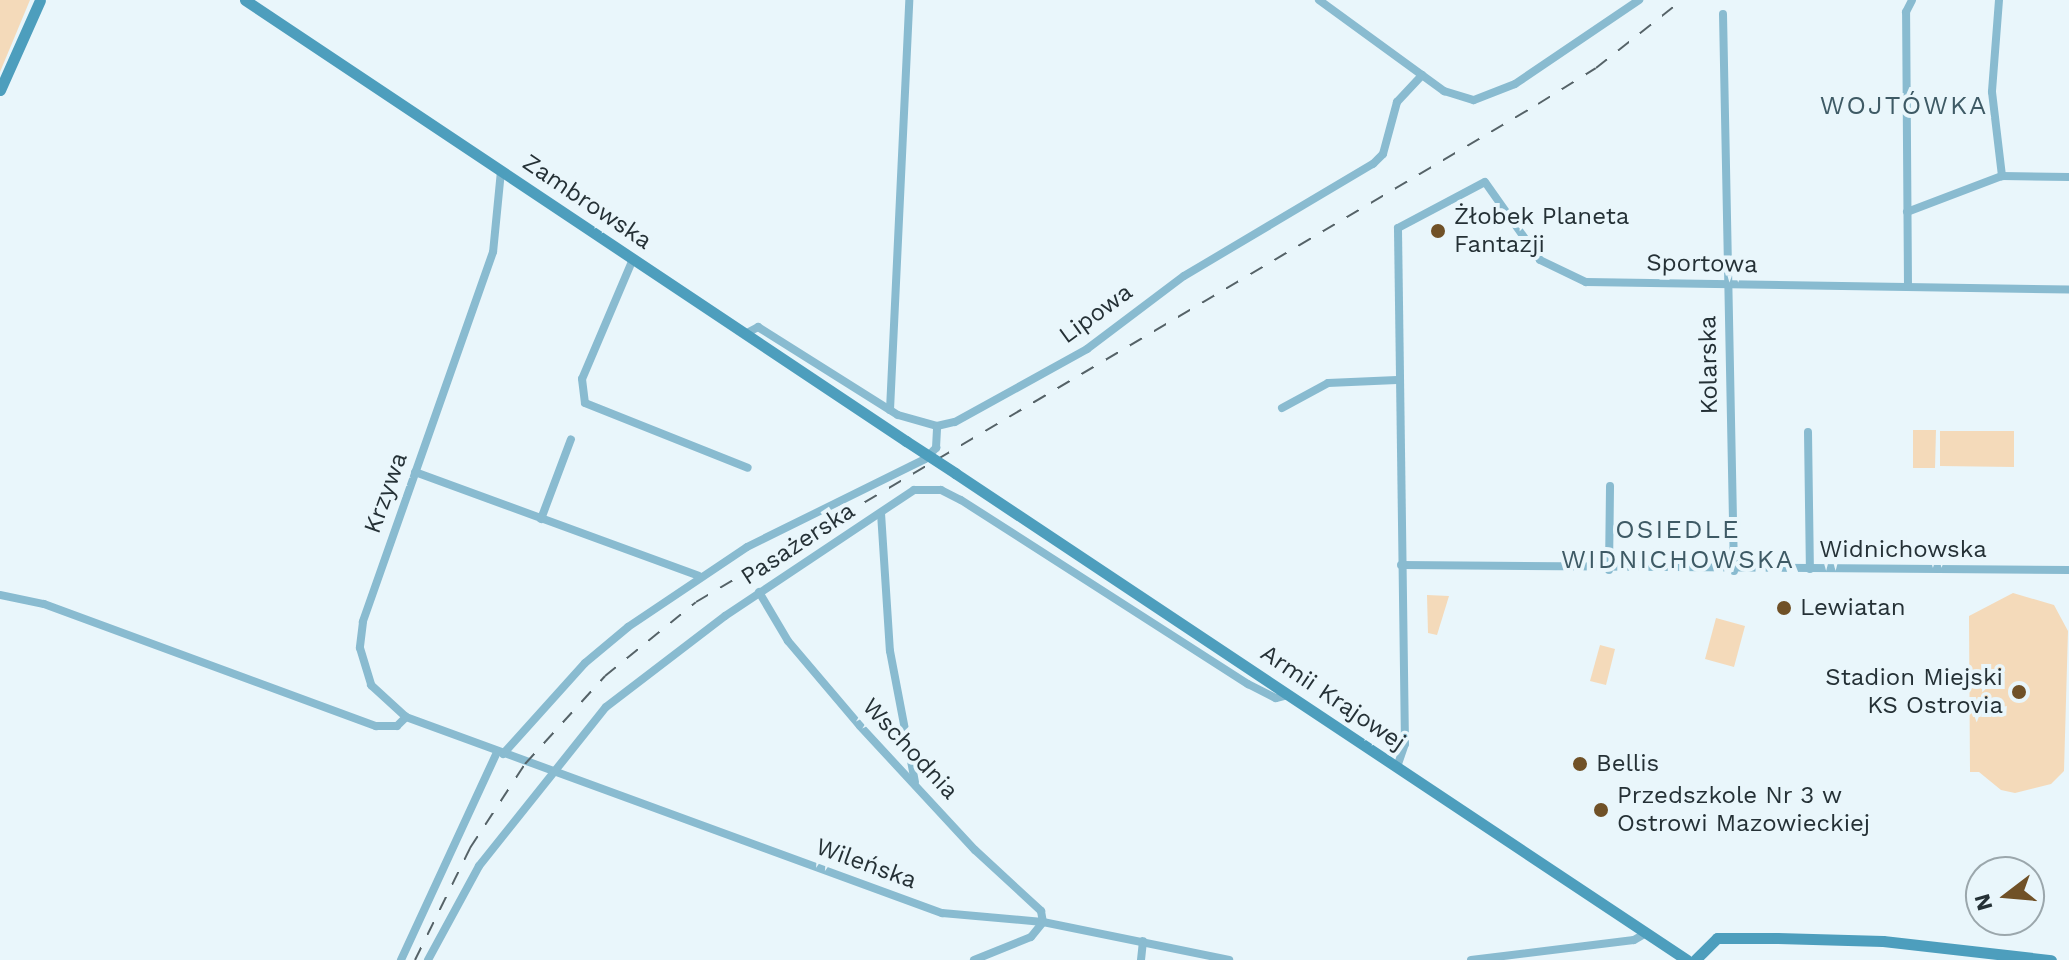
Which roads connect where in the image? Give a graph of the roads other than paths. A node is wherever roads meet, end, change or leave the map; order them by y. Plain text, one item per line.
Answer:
1 (40, 0) edge
2 (245, 0) edge
3 (909, 0) edge
4 (1319, 0) edge
5 (1639, 0) edge
6 (1912, 0) edge
7 (1999, 0) edge
8 (1723, 14) dead end
9 (1422, 75) junction
10 (0, 90) edge
11 (501, 171) junction
12 (2002, 176) junction
13 (2069, 177) edge
14 (1907, 212) junction
15 (633, 259) junction
16 (1727, 285) junction
17 (1908, 287) junction
18 (2069, 290) edge
19 (745, 334) junction
20 (1397, 380) junction
21 (1282, 408) dead end
22 (890, 410) junction
23 (937, 426) junction
24 (1808, 432) dead end
25 (571, 439) dead end
26 (906, 441) joint
27 (748, 468) dead end
28 (415, 472) junction
29 (1610, 486) dead end
30 (881, 513) junction
31 (541, 519) junction
32 (1401, 565) junction
33 (1810, 569) junction
34 (1609, 570) junction
35 (2069, 570) edge
36 (1734, 571) junction
37 (699, 576) junction
38 (759, 592) junction
39 (0, 595) edge
40 (1288, 695) junction
41 (406, 717) junction
42 (500, 753) junction
43 (1397, 767) junction
44 (552, 773) junction
45 (915, 783) junction
46 (1043, 922) junction
47 (1646, 933) junction
48 (1143, 941) junction
49 (401, 960) edge
50 (428, 960) edge
51 (974, 960) edge
52 (1141, 960) edge
53 (1229, 960) edge
54 (1471, 960) edge
55 (1687, 960) edge
56 (1695, 960) edge
57 (2051, 960) edge

1 - 10 main road
2 - 11 main road, Zambrowska
3 - 22 street
4 - 9 street
5 - 9 street
6 - 14 street
7 - 12 street
8 - 16 street, Kolarska
9 - 23 street, Lipowa
11 - 15 main road, Zambrowska
11 - 28 street, Krzywa
12 - 13 street
12 - 14 street
14 - 17 street
15 - 19 main road, Zambrowska
15 - 27 street
16 - 17 street, Sportowa
16 - 20 street, Sportowa
16 - 36 street, Kolarska
17 - 18 street, Sportowa
19 - 22 street
19 - 26 main road, Zambrowska
20 - 21 street
20 - 32 street
22 - 23 street
23 - 37 street
24 - 33 street
25 - 31 street
26 - 40 main road, Armii Krajowej, bridge
28 - 31 street
28 - 41 street, Krzywa
29 - 34 street
30 - 38 street, Pasażerska
30 - 40 street, Pasażerska
30 - 45 street
31 - 37 street
32 - 34 street, Widnichowska
32 - 43 street
33 - 35 street, Widnichowska
33 - 36 street, Widnichowska
34 - 36 street, Widnichowska
37 - 42 street
38 - 44 street, Pasażerska
38 - 45 street, Wschodnia
39 - 41 street
40 - 43 main road, Armii Krajowej
41 - 42 street, Krzywa
42 - 44 street, Wileńska
42 - 49 street
43 - 47 main road, Armii Krajowej
44 - 46 street, Wileńska
44 - 50 street, Pasażerska
45 - 46 street, Wschodnia
46 - 48 street, Wileńska
46 - 51 street
47 - 54 street
47 - 55 main road, Armii Krajowej
48 - 52 street
48 - 53 street, Wileńska
56 - 57 main road

